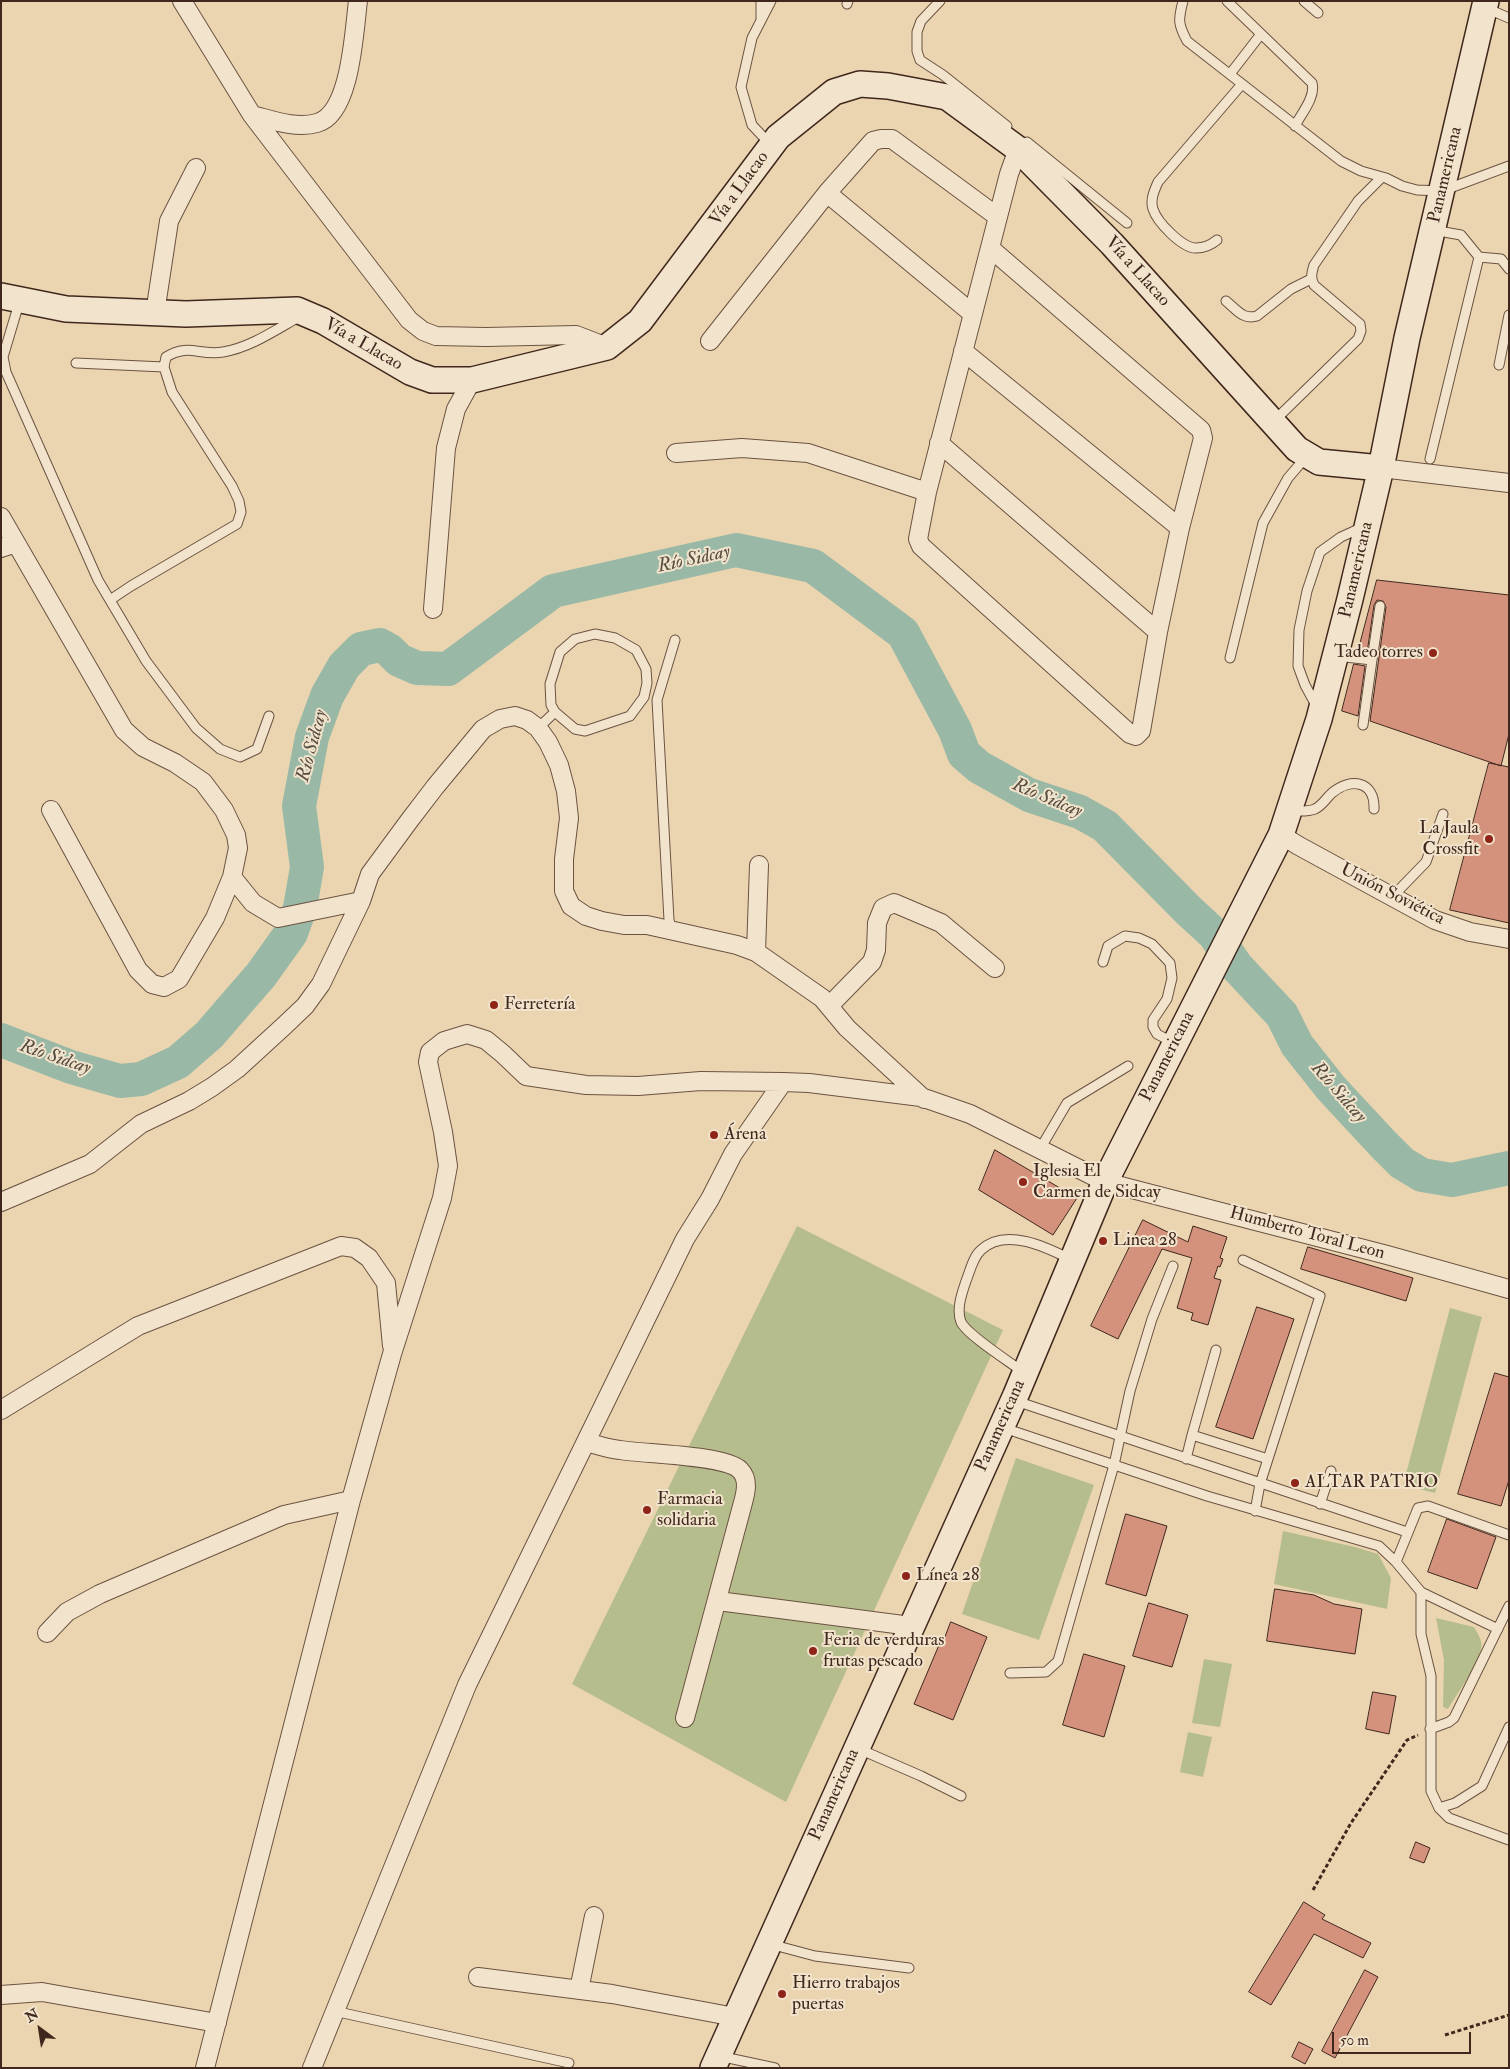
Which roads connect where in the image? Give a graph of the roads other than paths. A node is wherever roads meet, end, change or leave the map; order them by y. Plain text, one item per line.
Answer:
1 (182, 1) edge
2 (358, 1) edge
3 (760, 1) edge
4 (771, 1) edge
5 (940, 1) edge
6 (1183, 1) edge
7 (1227, 1) edge
8 (1304, 1) edge
9 (1485, 4) edge
10 (1318, 12) dead end
11 (1509, 18) edge
12 (761, 21) junction
13 (1261, 34) junction
14 (1230, 74) junction
15 (1242, 84) junction
16 (252, 115) junction
17 (1295, 126) junction
18 (1016, 139) junction
19 (772, 146) junction
20 (1509, 166) edge
21 (196, 168) dead end
22 (1382, 177) junction
23 (1442, 191) junction
24 (826, 193) junction
25 (998, 217) junction
26 (1127, 223) dead end
27 (1433, 230) junction
28 (1217, 240) dead end
29 (990, 248) junction
30 (1479, 257) junction
31 (1509, 268) edge
32 (1311, 279) junction
33 (11, 298) edge
34 (1226, 301) dead end
35 (155, 313) junction
36 (306, 313) junction
37 (973, 314) junction
38 (1509, 315) edge
39 (710, 341) dead end
40 (607, 347) junction
41 (963, 351) junction
42 (76, 363) dead end
43 (1499, 365) dead end
44 (164, 367) junction
45 (472, 380) junction
46 (1273, 422) junction
47 (939, 443) junction
48 (676, 453) dead end
49 (1306, 457) junction
50 (1430, 459) dead end
51 (1380, 468) junction
52 (1509, 483) edge
53 (927, 492) junction
54 (1, 517) edge
55 (1368, 525) junction
56 (1180, 528) junction
57 (9, 545) edge
58 (110, 600) junction
59 (1380, 606) dead end
60 (433, 609) dead end
61 (1158, 632) junction
62 (675, 640) dead end
63 (1336, 656) junction
64 (1230, 658) dead end
65 (1372, 660) junction
66 (1321, 710) junction
67 (554, 712) junction
68 (269, 716) dead end
69 (1363, 725) dead end
70 (538, 728) junction
71 (1374, 809) dead end
72 (51, 810) dead end
73 (1289, 811) junction
74 (1443, 814) dead end
75 (1281, 835) junction
76 (759, 865) dead end
77 (232, 877) junction
78 (1392, 897) junction
79 (361, 901) junction
80 (672, 931) junction
81 (1509, 939) edge
82 (756, 952) junction
83 (1103, 962) dead end
84 (995, 968) dead end
85 (829, 1006) junction
86 (1175, 1043) junction
87 (1128, 1066) dead end
88 (783, 1082) junction
89 (924, 1099) junction
90 (1040, 1149) junction
91 (1105, 1182) junction
92 (1, 1202) edge
93 (1072, 1260) junction
94 (1243, 1260) dead end
95 (1173, 1266) dead end
96 (1509, 1289) edge
97 (1216, 1350) dead end
98 (392, 1354) junction
99 (1025, 1373) junction
100 (1013, 1400) junction
101 (1, 1410) edge
102 (1001, 1427) junction
103 (1192, 1435) junction
104 (1121, 1436) junction
105 (586, 1442) junction
106 (1186, 1459) junction
107 (1268, 1459) junction
108 (1114, 1464) junction
109 (1331, 1471) dead end
110 (1260, 1484) junction
111 (351, 1500) junction
112 (1320, 1504) junction
113 (1255, 1511) junction
114 (1407, 1532) junction
115 (1509, 1535) edge
116 (1396, 1562) junction
117 (1421, 1592) junction
118 (718, 1601) junction
119 (1509, 1606) edge
120 (911, 1626) junction
121 (1498, 1629) junction
122 (47, 1633) dead end
123 (1010, 1673) dead end
124 (685, 1718) dead end
125 (1509, 1727) edge
126 (1430, 1729) junction
127 (856, 1748) junction
128 (960, 1796) dead end
129 (1439, 1808) junction
130 (1509, 1840) edge
131 (594, 1916) dead end
132 (768, 1943) junction
133 (909, 1968) dead end
134 (478, 1977) dead end
135 (579, 1990) junction
136 (1, 1995) edge
137 (334, 2011) junction
138 (735, 2017) junction
139 (217, 2023) junction
140 (569, 2062) dead end
141 (715, 2062) edge
142 (205, 2068) edge
143 (312, 2068) edge
144 (775, 2068) edge

1 - 16 street
2 - 16 street
3 - 12 lane
4 - 12 lane
5 - 18 lane
6 - 14 lane
7 - 13 lane
8 - 10 lane
9 - 11 lane
9 - 23 main road, Panamericana
12 - 19 lane
13 - 14 lane
13 - 17 lane
14 - 15 lane
15 - 17 lane
15 - 28 lane
16 - 40 street
17 - 22 lane
18 - 19 main road, Vía a Llacao
18 - 25 street
18 - 26 lane
18 - 46 main road, Vía a Llacao
19 - 40 main road, Vía a Llacao
20 - 23 lane
21 - 35 street
22 - 23 lane
22 - 32 lane
23 - 27 main road, Panamericana
24 - 25 street
24 - 37 street
24 - 39 street
25 - 29 street
27 - 30 lane
27 - 51 main road, Panamericana
29 - 37 street
29 - 56 street
30 - 31 lane
30 - 50 lane
32 - 34 lane
32 - 46 lane
33 - 35 main road, Vía a Llacao
33 - 58 lane
35 - 36 main road, Vía a Llacao
36 - 44 lane
36 - 45 main road, Vía a Llacao
37 - 41 street
38 - 43 lane
40 - 45 main road, Vía a Llacao
41 - 47 street
41 - 56 street
42 - 44 lane
44 - 58 lane
45 - 60 street
46 - 49 main road, Vía a Llacao
47 - 53 street
47 - 61 street
48 - 53 street
49 - 51 main road
49 - 64 lane
51 - 52 street
51 - 55 main road, Panamericana
53 - 61 street
54 - 57 street
55 - 63 main road, Panamericana
55 - 66 lane
56 - 61 street
57 - 77 street
58 - 68 lane
59 - 65 lane
62 - 80 lane
63 - 65 lane
63 - 66 main road, Panamericana
65 - 69 lane
66 - 73 main road, Panamericana
67 - 67 lane
67 - 70 lane
70 - 79 street
70 - 80 street
71 - 73 lane
72 - 77 street
73 - 75 main road, Panamericana
74 - 78 lane
75 - 78 street, Unión Soviética
75 - 86 main road, Panamericana
76 - 82 street
77 - 79 street
78 - 81 street, Unión Soviética
79 - 92 street
80 - 82 street
82 - 85 street
83 - 86 lane
84 - 85 street
85 - 89 street
86 - 91 main road, Panamericana
87 - 90 lane
88 - 89 street
88 - 98 street
88 - 105 street
89 - 90 street, Humberto Toral Leon
90 - 91 street, Humberto Toral Leon
91 - 93 main road, Panamericana
91 - 96 street, Humberto Toral Leon
93 - 99 main road, Panamericana
93 - 99 lane
94 - 107 lane
95 - 104 lane
97 - 103 lane
98 - 101 street
98 - 111 street
99 - 100 main road, Panamericana
100 - 102 main road, Panamericana
100 - 104 lane
102 - 108 lane
102 - 120 main road, Panamericana
103 - 106 lane
103 - 107 lane
104 - 106 lane
104 - 108 lane
105 - 118 street
105 - 137 street
106 - 110 lane
107 - 110 lane
108 - 113 lane
108 - 123 lane
109 - 112 lane
110 - 112 lane
110 - 113 lane
111 - 122 street
111 - 139 street
112 - 114 lane
113 - 116 lane
114 - 115 lane
114 - 116 lane
116 - 117 lane
117 - 121 lane
117 - 126 lane
118 - 120 street
118 - 124 street
119 - 121 lane
120 - 127 main road, Panamericana
121 - 126 lane
125 - 129 lane
126 - 129 lane
127 - 128 lane
127 - 132 main road, Panamericana
129 - 130 lane
131 - 135 street
132 - 133 lane
132 - 138 main road, Panamericana
134 - 135 street
135 - 138 street
136 - 139 street
137 - 140 lane
137 - 143 street
138 - 141 main road, Panamericana
139 - 142 street
141 - 144 lane

